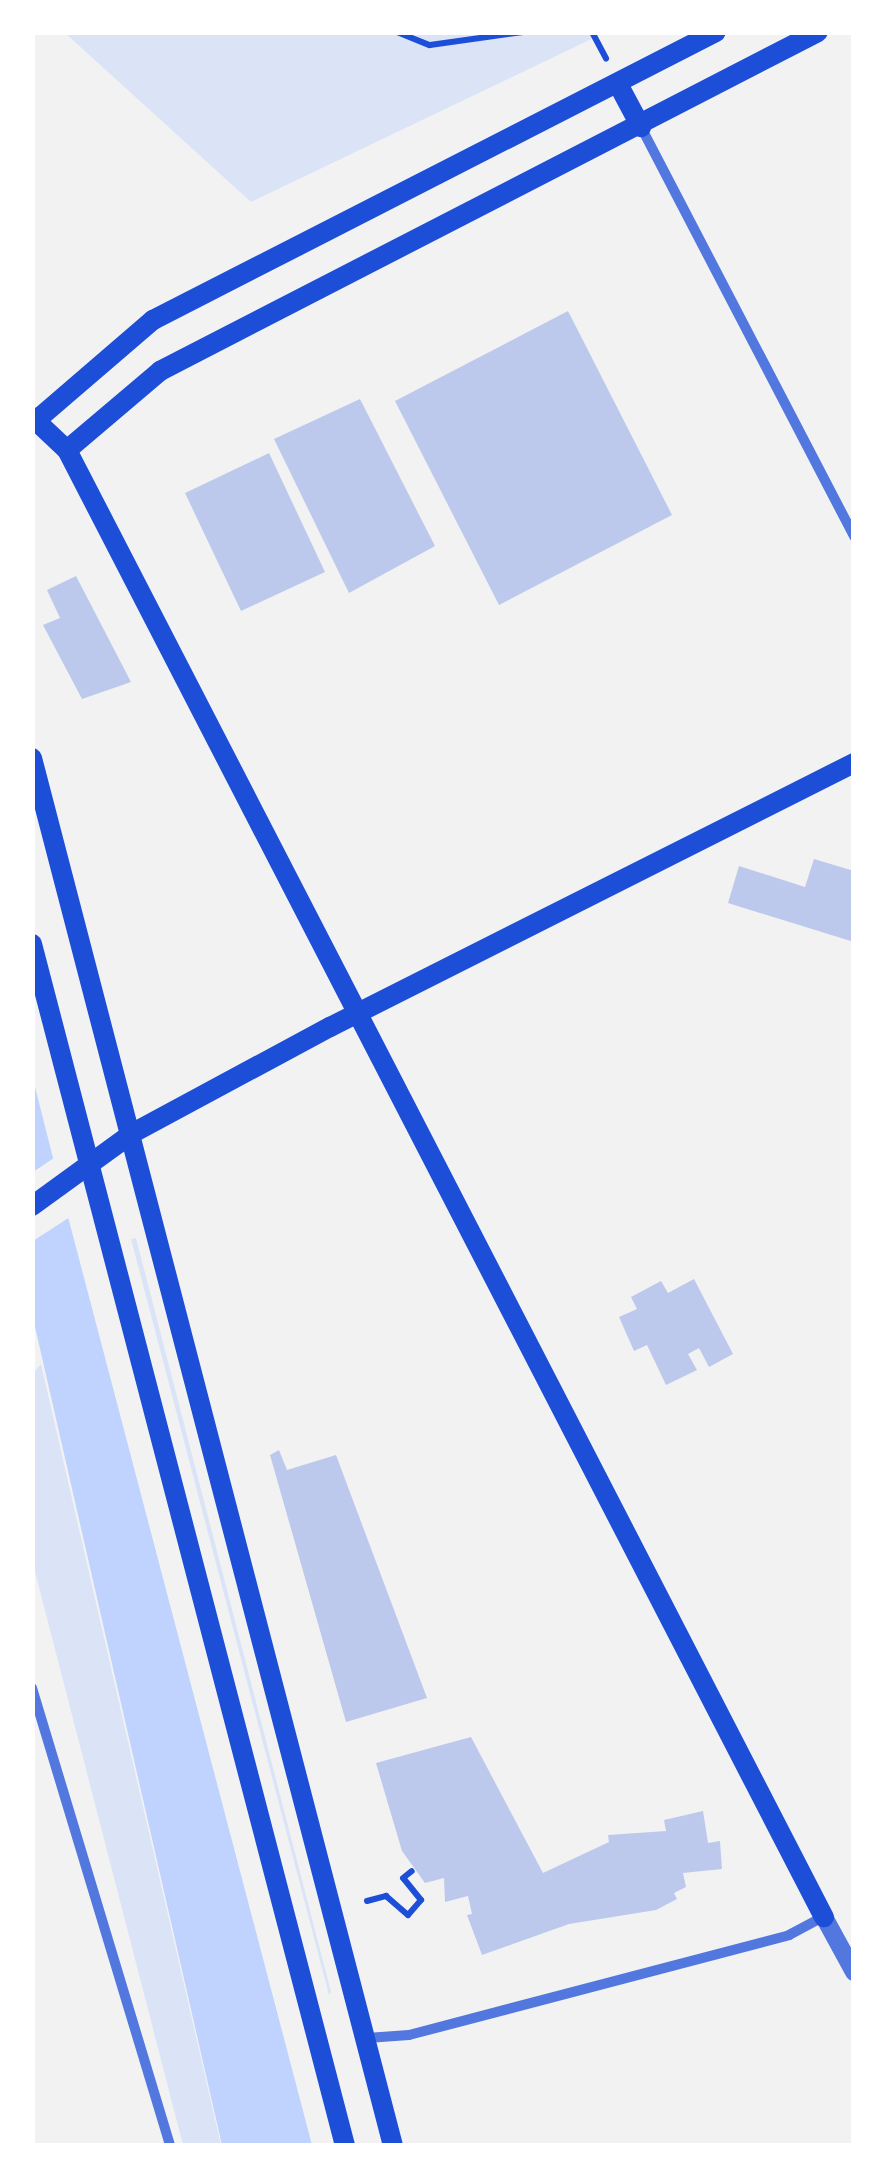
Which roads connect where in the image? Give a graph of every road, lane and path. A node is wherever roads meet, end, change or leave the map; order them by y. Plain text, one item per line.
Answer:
1 (396, 32) edge
2 (522, 32) edge
3 (716, 32) edge
4 (818, 32) edge
5 (618, 84) junction
6 (641, 127) junction
7 (35, 420) edge
8 (67, 450) junction
9 (854, 537) edge
10 (32, 758) edge
11 (854, 763) edge
12 (32, 944) edge
13 (356, 1014) junction
14 (131, 1134) junction
15 (90, 1166) junction
16 (32, 1206) edge
17 (32, 1688) edge
18 (412, 1871) dead end
19 (367, 1901) dead end
20 (824, 1917) junction
21 (854, 1972) edge
22 (367, 2038) junction
23 (170, 2146) edge
24 (345, 2146) edge
25 (393, 2146) edge

1 - 2 path
3 - 5 main road
4 - 6 main road
5 - 6 main road
5 - 7 main road
6 - 8 main road
6 - 9 street
7 - 8 main road
8 - 13 main road
10 - 14 main road
11 - 13 main road
12 - 15 main road
13 - 14 main road
13 - 20 main road
14 - 15 main road
14 - 22 main road
15 - 16 main road
15 - 24 main road
17 - 23 street
18 - 19 path
20 - 21 street
20 - 22 street
22 - 25 main road

